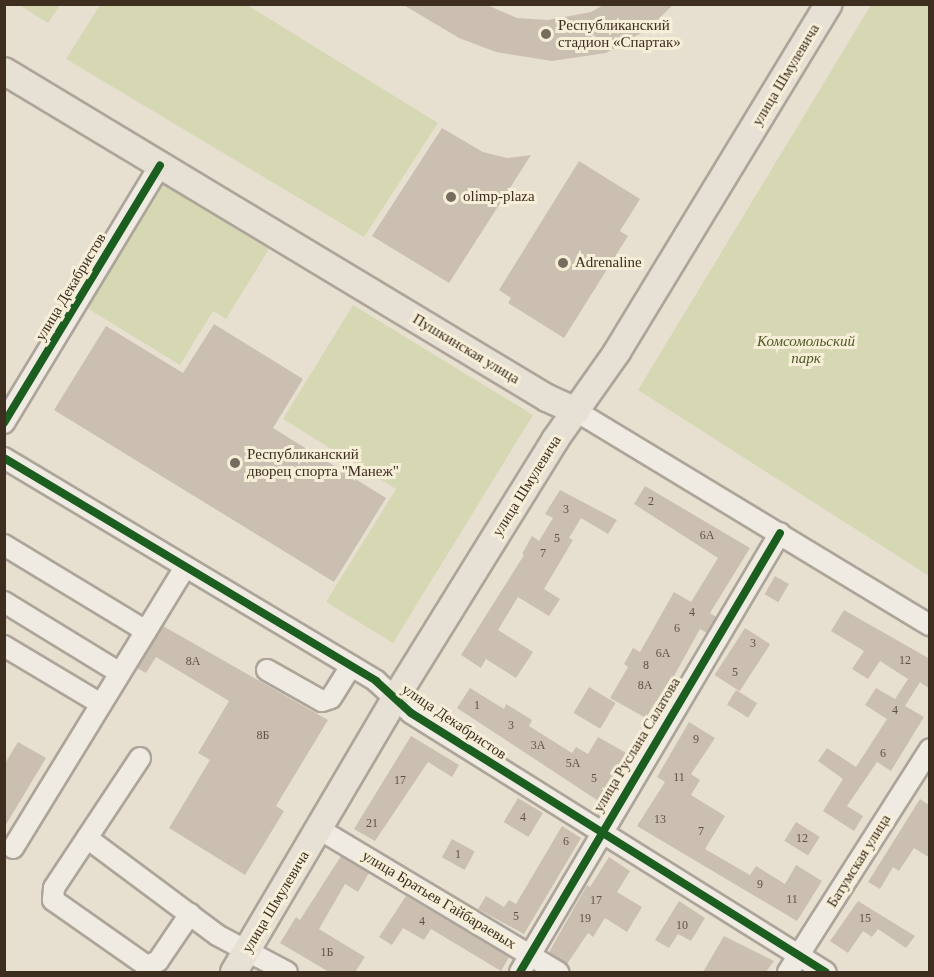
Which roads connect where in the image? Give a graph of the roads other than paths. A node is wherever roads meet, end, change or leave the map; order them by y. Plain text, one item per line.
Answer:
1 (829, 4) edge
2 (4, 71) edge
3 (160, 165) junction
4 (576, 411) junction
5 (4, 423) edge
6 (4, 458) edge
7 (780, 533) junction
8 (4, 545) edge
9 (185, 567) junction
10 (4, 602) edge
11 (930, 625) edge
12 (146, 631) junction
13 (4, 646) edge
14 (351, 666) junction
15 (267, 670) dead end
16 (120, 672) junction
17 (394, 700) junction
18 (101, 704) junction
19 (930, 748) edge
20 (140, 758) dead end
21 (319, 829) junction
22 (599, 834) junction
23 (87, 838) junction
24 (13, 848) dead end
25 (190, 914) junction
26 (248, 949) junction
27 (530, 955) junction
28 (799, 956) junction
29 (234, 972) edge
30 (287, 972) edge
31 (520, 972) edge
32 (558, 972) edge
33 (788, 972) edge
34 (826, 972) edge

1 - 4 main road, улица Шмулевича
2 - 3 main road, Пушкинская улица
3 - 4 main road, Пушкинская улица
3 - 5 street, улица Декабристов
4 - 7 street, Пушкинская улица
4 - 17 main road, улица Шмулевича
6 - 9 street, улица Декабристов
7 - 11 street, Пушкинская улица
7 - 22 street, улица Руслана Салатова
8 - 12 street
9 - 12 street
9 - 14 street, улица Декабристов
10 - 16 street
12 - 16 street
13 - 18 street
14 - 15 street
14 - 17 street, улица Декабристов
16 - 18 street
17 - 21 main road, улица Шмулевича
17 - 22 street, улица Декабристов
18 - 24 street
19 - 28 street, Батумская улица
20 - 23 street
21 - 26 main road, улица Шмулевича
21 - 27 street, улица Братьев Гайбараевых
22 - 27 street, улица Руслана Салатова
22 - 28 street, улица Декабристов
23 - 25 street
23 - 25 street
25 - 26 street
26 - 29 main road, улица Шмулевича
26 - 30 street
27 - 31 street, улица Руслана Салатова
27 - 32 street, улица Братьев Гайбараевых
28 - 33 street, Батумская улица
28 - 34 street, улица Декабристов

